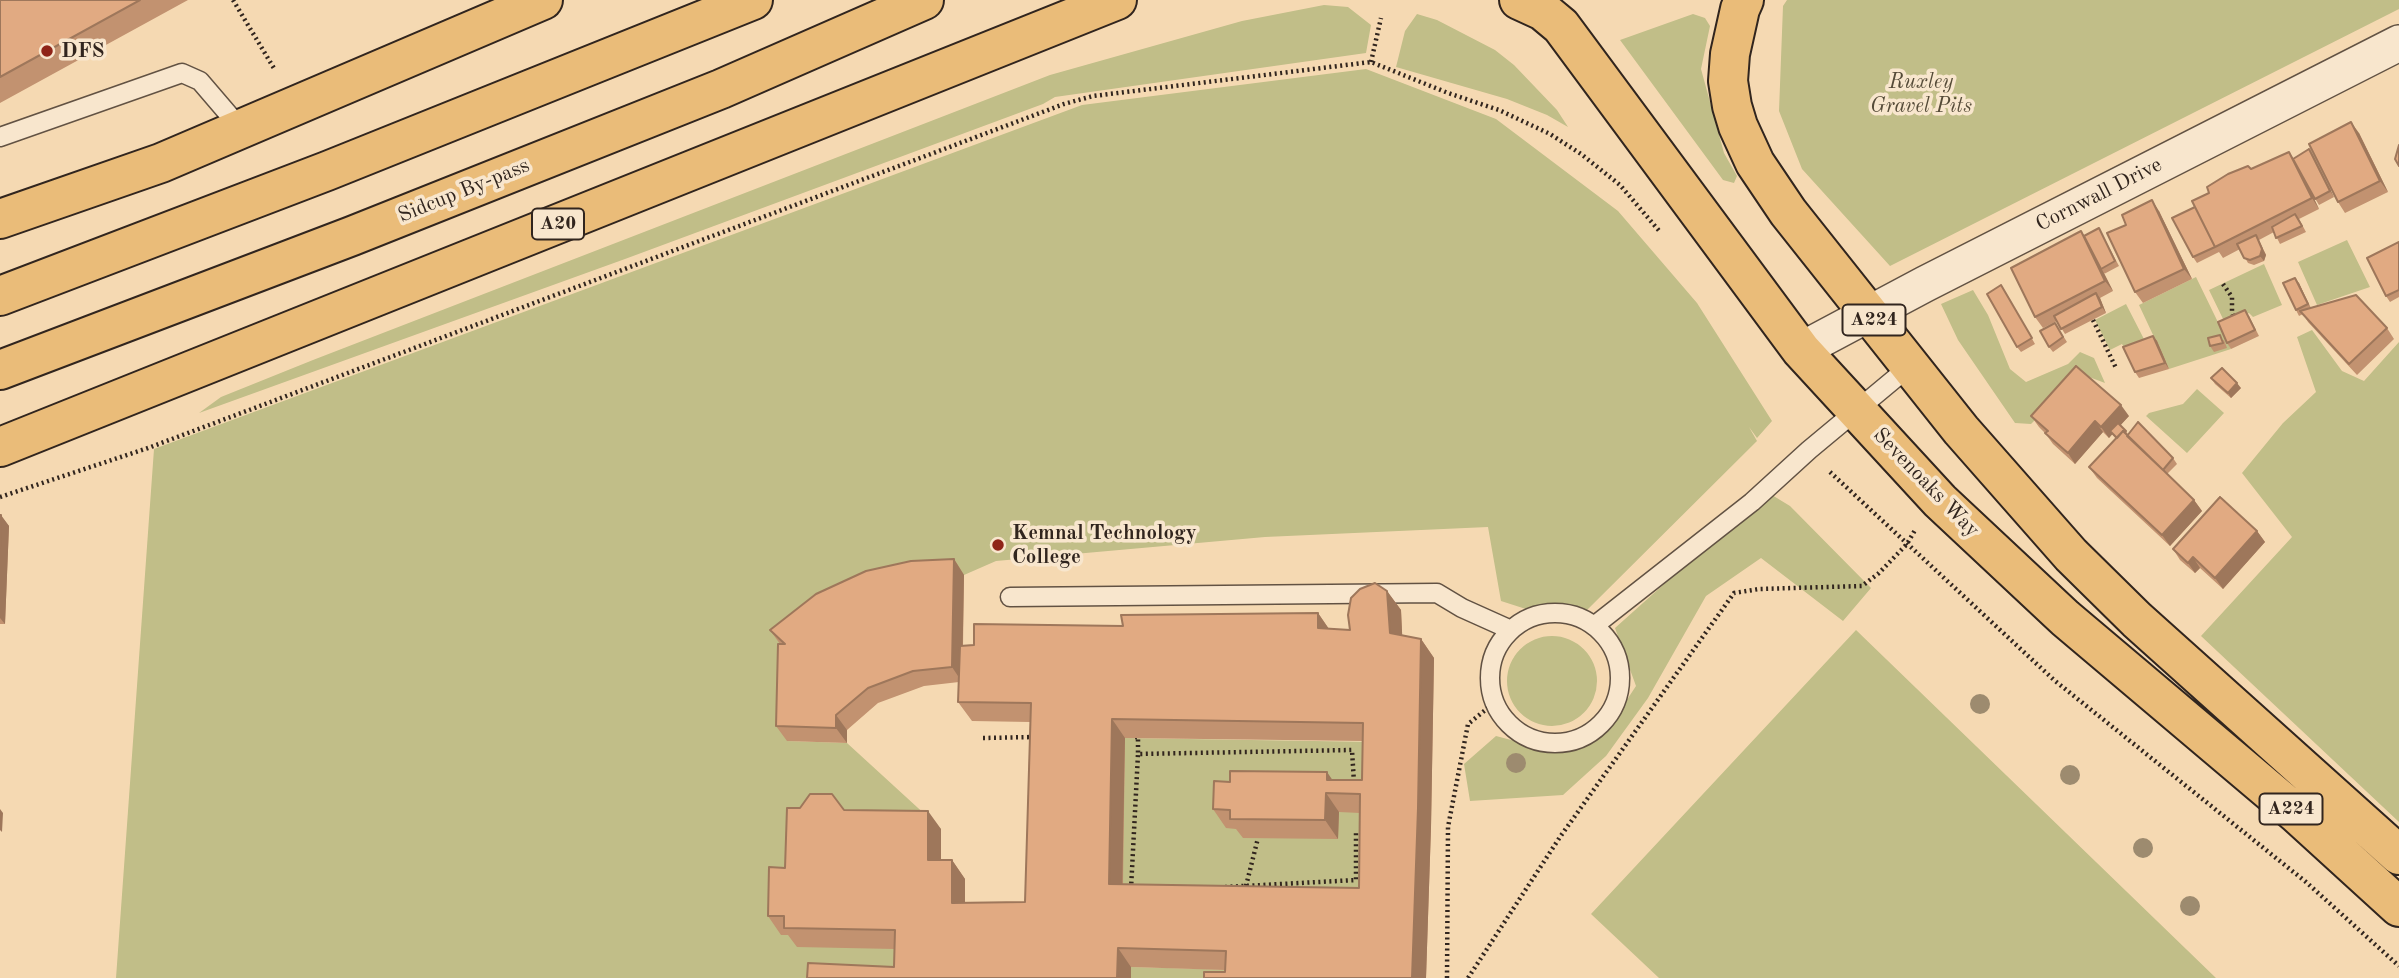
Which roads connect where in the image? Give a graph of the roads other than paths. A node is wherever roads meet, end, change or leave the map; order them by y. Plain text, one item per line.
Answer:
1 (543, 0) edge
2 (754, 0) edge
3 (924, 0) edge
4 (1117, 0) edge
5 (1519, 0) edge
6 (1744, 0) edge
7 (2399, 43) edge
8 (242, 130) junction
9 (0, 136) edge
10 (0, 219) edge
11 (0, 296) edge
12 (1870, 315) junction
13 (1801, 351) junction
14 (1910, 366) junction
15 (0, 370) edge
16 (1856, 412) junction
17 (0, 447) edge
18 (1010, 597) dead end
19 (1594, 625) junction
20 (1511, 630) junction
21 (2399, 855) edge
22 (2399, 906) edge

1 - 8 main road
2 - 11 main road
3 - 15 main road, Sidcup By-pass
4 - 17 main road, A20
5 - 13 main road, Sevenoaks Way / A224
6 - 12 main road, A224
7 - 12 street, Cornwall Drive
8 - 9 lane
8 - 10 main road
12 - 13 street, Cornwall Drive
12 - 14 main road, A224
13 - 16 main road, Sevenoaks Way / A224
14 - 16 lane
14 - 21 main road, A224
16 - 19 lane
16 - 22 main road, Sevenoaks Way / A224
18 - 20 lane
19 - 20 lane
19 - 20 lane

